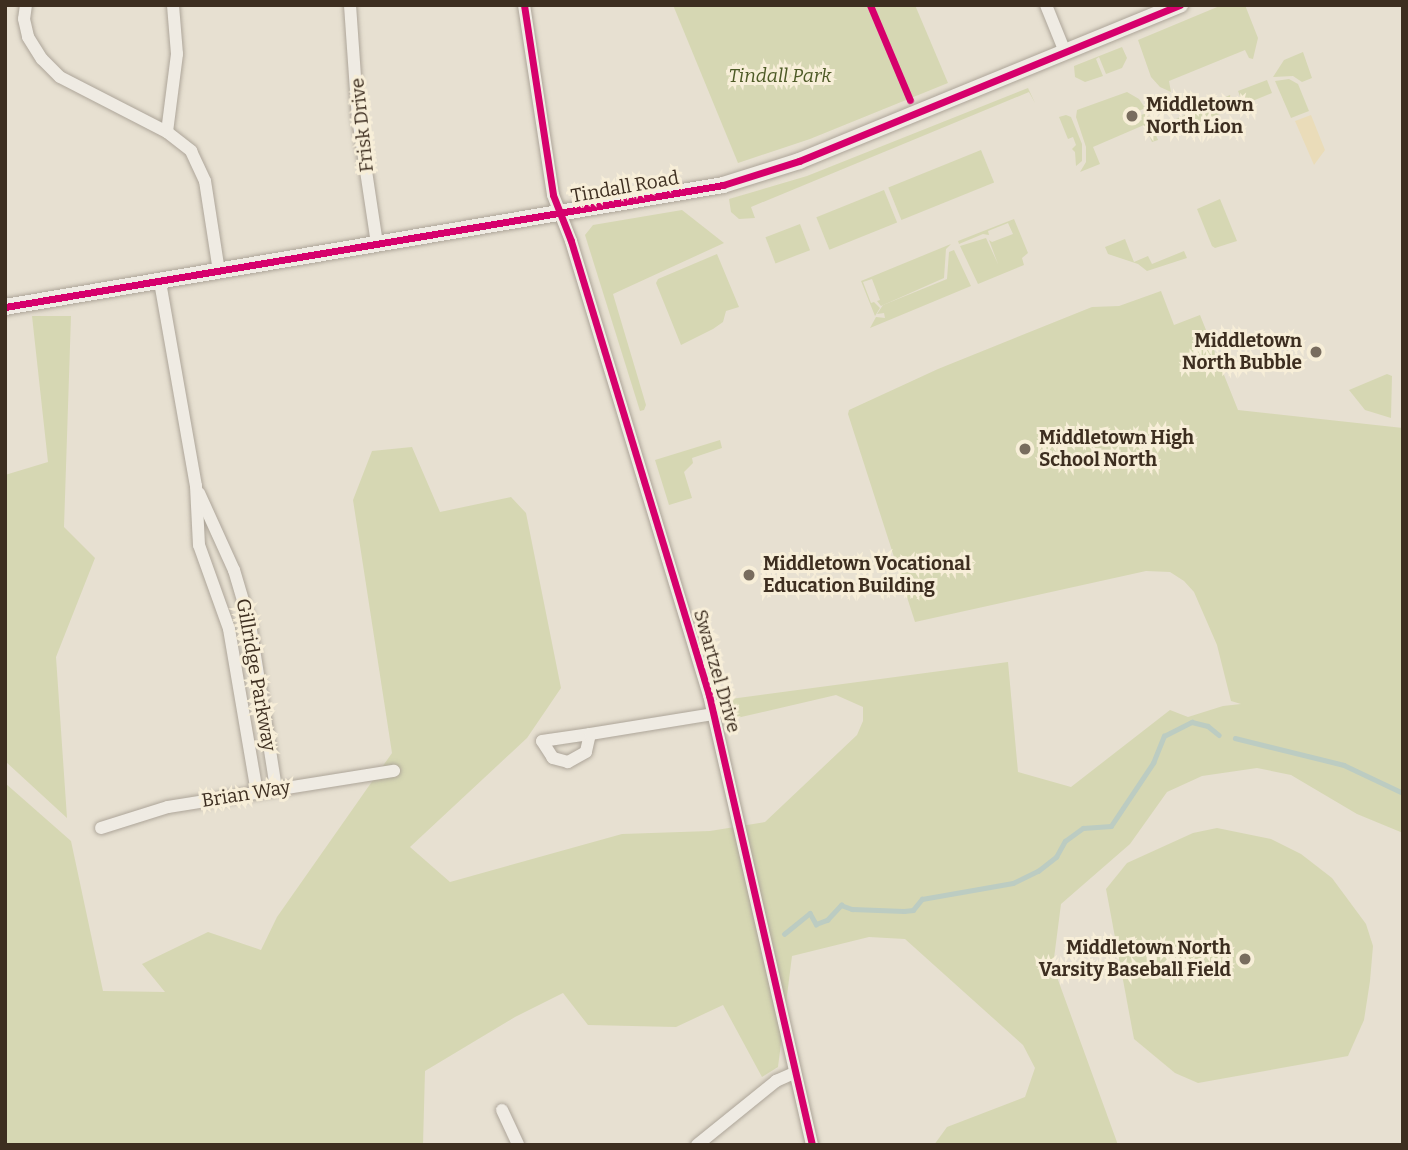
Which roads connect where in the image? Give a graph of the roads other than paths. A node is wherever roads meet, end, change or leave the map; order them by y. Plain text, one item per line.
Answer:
1 (26, 5) edge
2 (173, 5) edge
3 (350, 5) edge
4 (524, 5) edge
5 (1046, 5) edge
6 (1180, 5) edge
7 (1065, 52) junction
8 (167, 132) junction
9 (561, 214) junction
10 (377, 244) junction
11 (219, 271) junction
12 (160, 282) junction
13 (5, 307) edge
14 (196, 485) junction
15 (243, 597) junction
16 (222, 604) junction
17 (260, 679) junction
18 (240, 683) junction
19 (714, 714) junction
20 (590, 734) dead end
21 (394, 771) dead end
22 (276, 789) junction
23 (257, 793) junction
24 (101, 828) dead end
25 (794, 1073) junction
26 (502, 1110) dead end
27 (518, 1145) edge
28 (697, 1145) edge
29 (812, 1145) edge

1 - 8 street
2 - 8 street
3 - 10 street, Frisk Drive
4 - 9 street, Swartzel Drive
5 - 7 street
6 - 7 street, Tindall Road
7 - 9 street, Tindall Road
8 - 11 street
9 - 10 street, Tindall Road
9 - 19 street, Swartzel Drive
10 - 11 street, Tindall Road
11 - 12 street, Tindall Road
12 - 13 street, Tindall Road
12 - 14 street, Gillridge Parkway
14 - 15 street, Gillridge Parkway
14 - 16 street, Gillridge Parkway
15 - 16 street
15 - 17 street, Gillridge Parkway
16 - 18 street, Gillridge Parkway
17 - 18 street
17 - 22 street, Gillridge Parkway
18 - 23 street, Gillridge Parkway
19 - 20 street
19 - 25 street, Swartzel Drive
21 - 22 street, Brian Way
22 - 23 street, Brian Way
23 - 24 street, Brian Way
25 - 28 street
25 - 29 street, Swartzel Drive
26 - 27 street

